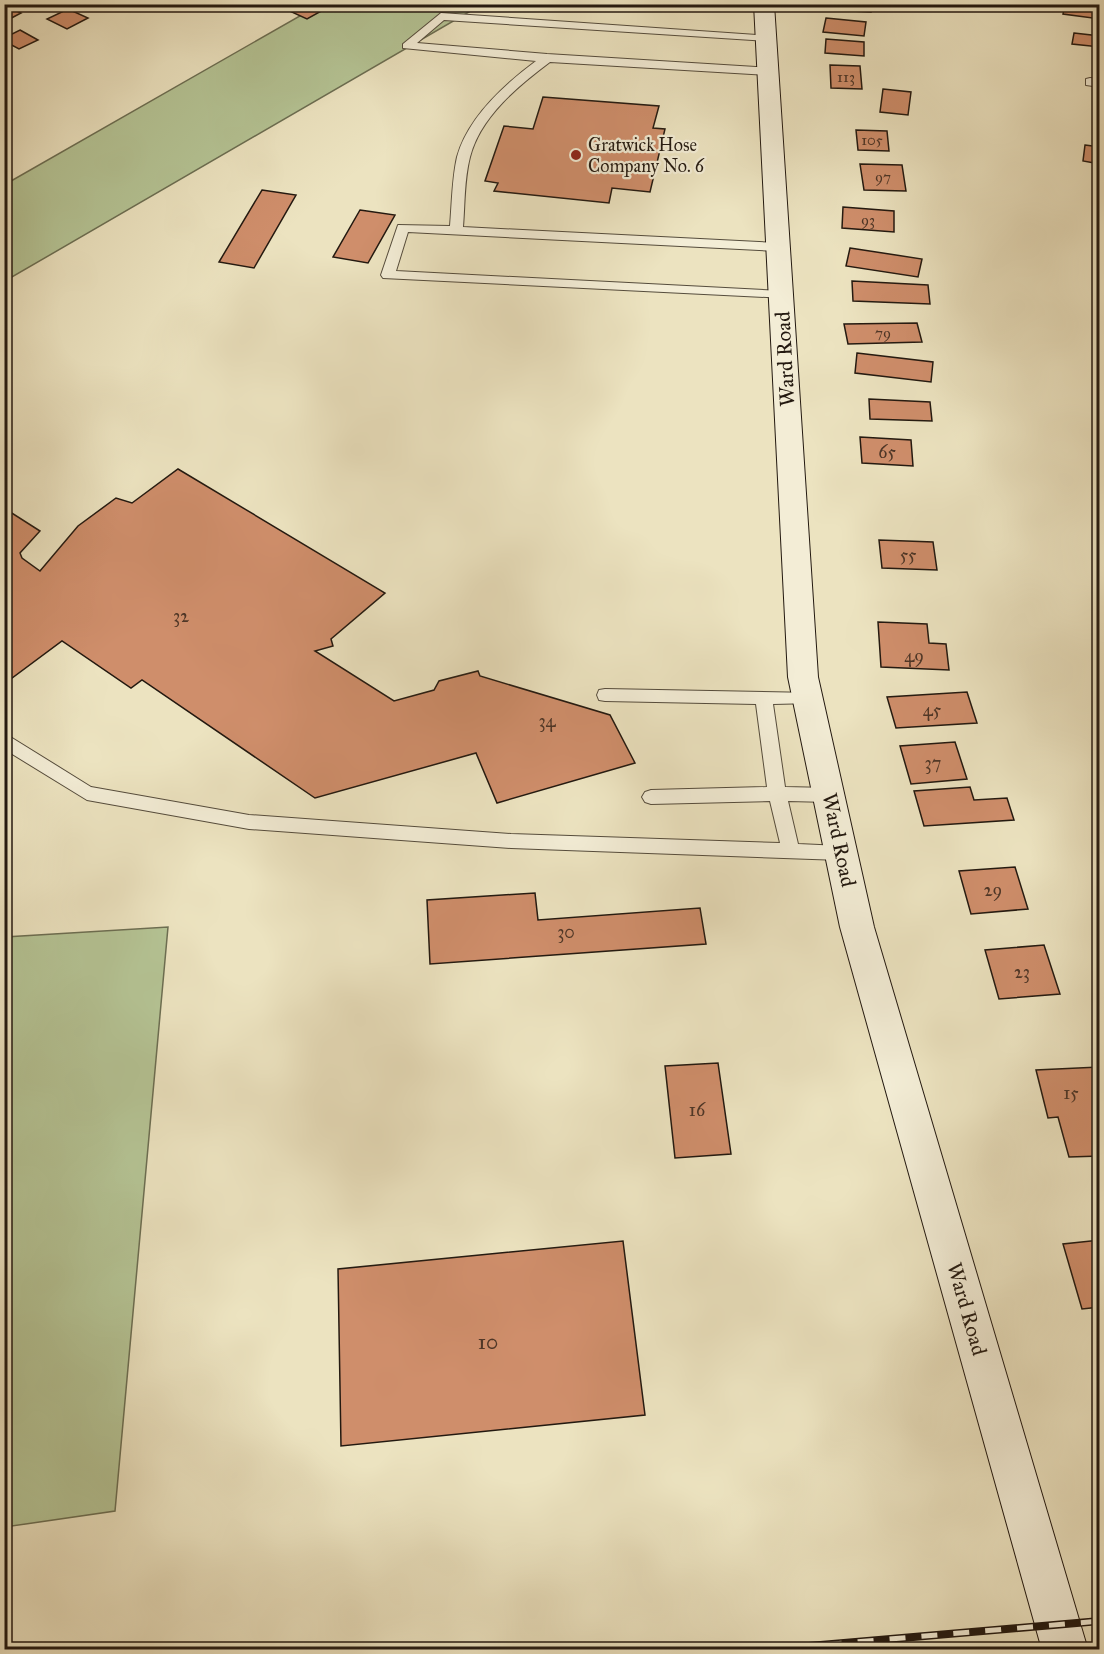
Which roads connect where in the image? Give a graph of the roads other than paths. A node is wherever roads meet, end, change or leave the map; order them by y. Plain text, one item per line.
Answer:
1 (764, 4) edge
2 (766, 38) junction
3 (547, 58) junction
4 (768, 71) junction
5 (456, 231) junction
6 (777, 247) junction
7 (781, 295) junction
8 (605, 695) dead end
9 (765, 698) junction
10 (808, 698) junction
11 (4, 740) edge
12 (777, 794) junction
13 (829, 795) junction
14 (651, 797) dead end
15 (791, 851) junction
16 (841, 853) junction
17 (1065, 1650) edge

1 - 2 main road, Ward Road
2 - 3 lane
2 - 4 main road, Ward Road
3 - 4 lane
3 - 5 lane
4 - 6 main road, Ward Road
5 - 6 lane
5 - 7 lane
6 - 7 main road, Ward Road
7 - 10 main road, Ward Road
8 - 9 lane
9 - 10 lane
9 - 12 lane
10 - 13 main road, Ward Road
11 - 15 lane
12 - 13 lane
12 - 14 lane
12 - 15 lane
13 - 16 main road, Ward Road
15 - 16 lane
16 - 17 main road, Ward Road

